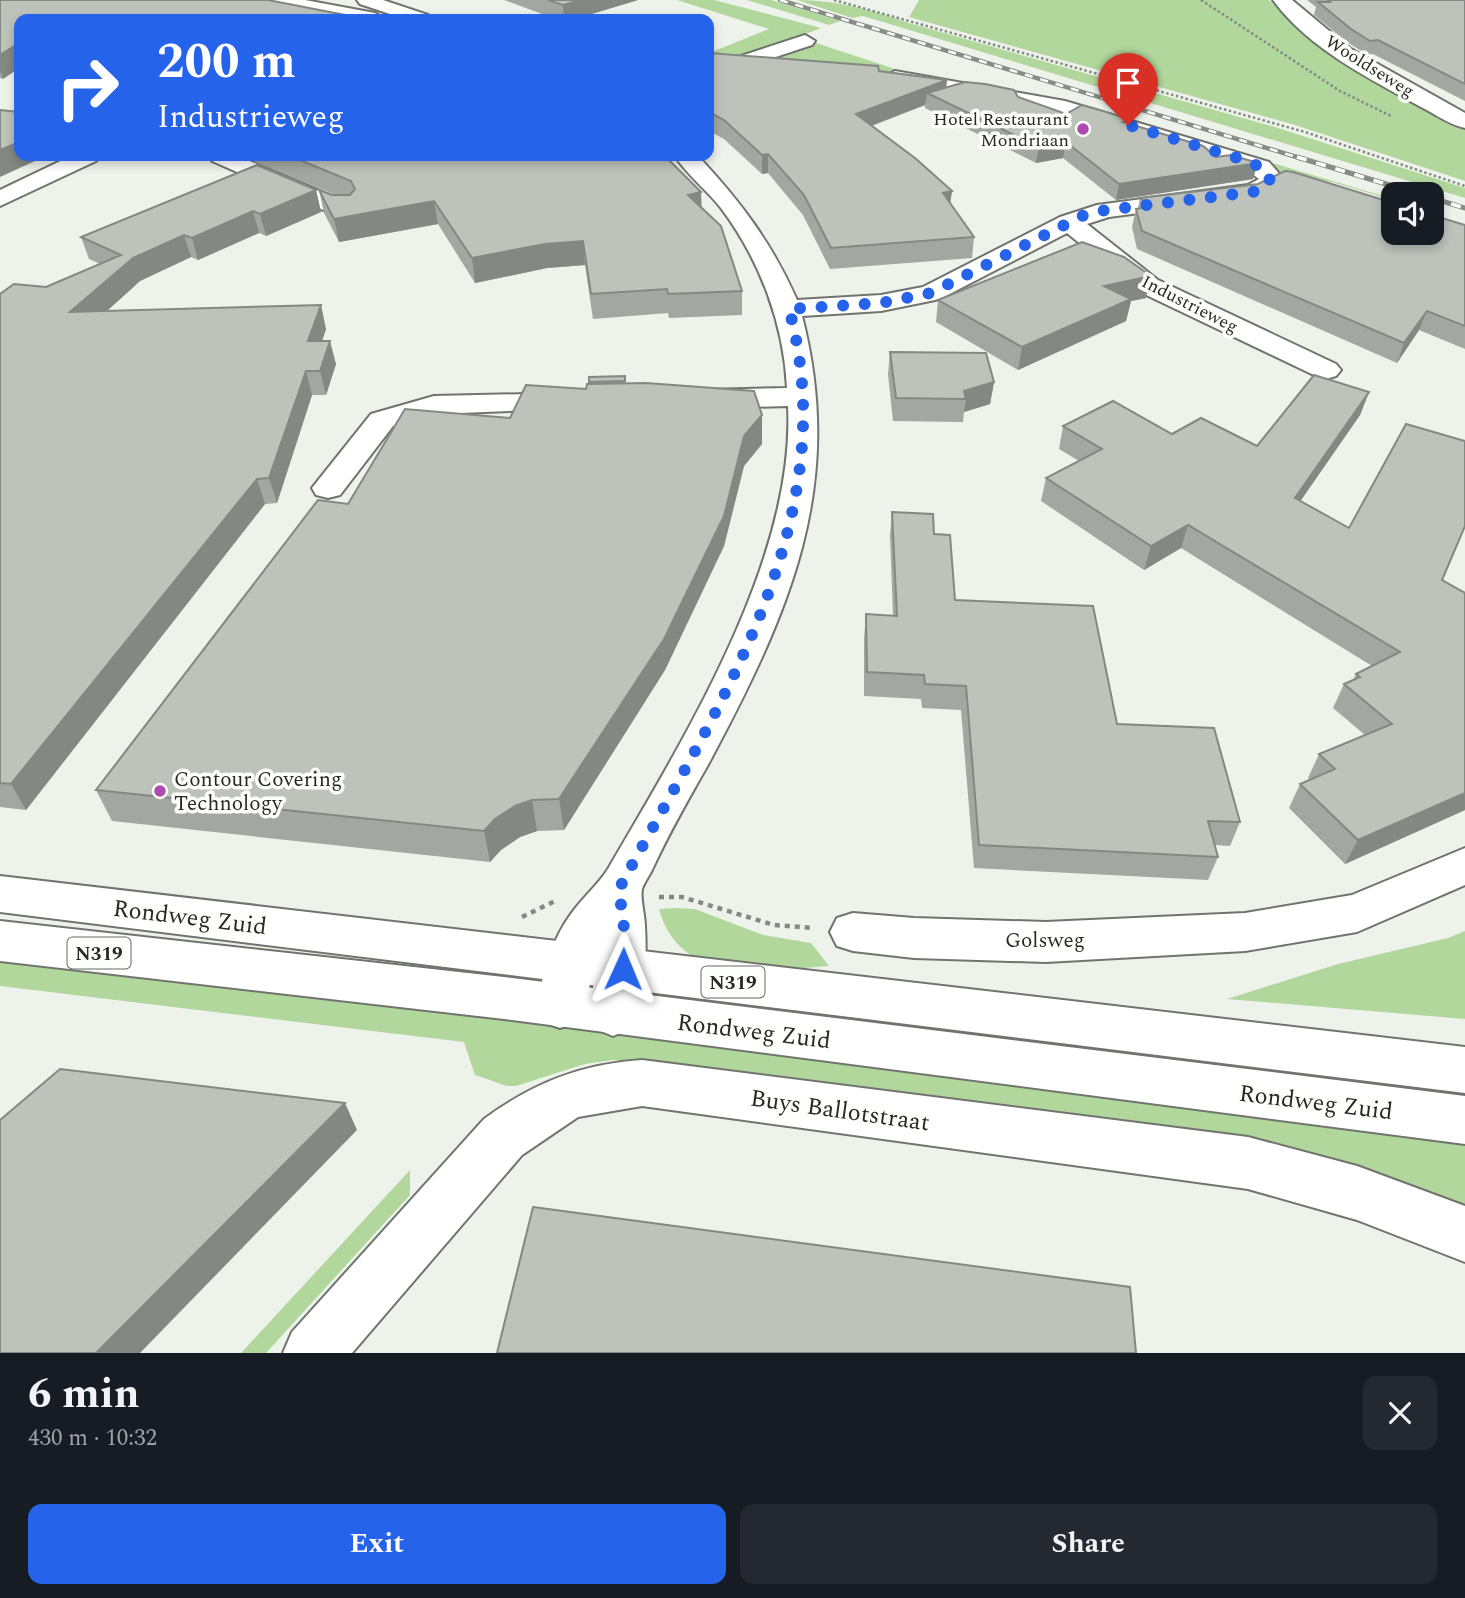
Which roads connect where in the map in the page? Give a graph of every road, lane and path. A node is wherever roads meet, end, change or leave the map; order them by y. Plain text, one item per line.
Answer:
1 (277, 0) edge
2 (366, 0) edge
3 (834, 0) edge
4 (1282, 0) edge
5 (349, 14) edge
6 (400, 14) edge
7 (805, 41) dead end
8 (721, 60) edge
9 (746, 61) junction
10 (795, 66) edge
11 (874, 75) edge
12 (1465, 122) edge
13 (78, 161) edge
14 (231, 161) edge
15 (691, 161) edge
16 (1271, 178) junction
17 (1297, 181) edge
18 (1465, 186) edge
19 (0, 199) edge
20 (346, 211) edge
21 (1069, 222) junction
22 (789, 309) junction
23 (1326, 370) dead end
24 (804, 397) junction
25 (681, 400) edge
26 (598, 402) edge
27 (328, 488) dead end
28 (1465, 866) edge
29 (619, 889) junction
30 (0, 894) edge
31 (853, 932) joint
32 (0, 941) edge
33 (570, 962) junction
34 (618, 991) junction
35 (560, 1007) junction
36 (1465, 1070) edge
37 (1465, 1120) edge
38 (1465, 1234) edge
39 (313, 1353) edge

1 - 5 street
2 - 6 street
3 - 18 path
4 - 12 street, Wooldseweg
7 - 9 street
8 - 9 street
9 - 10 street
11 - 16 street
13 - 19 street
14 - 20 street
15 - 22 street
16 - 17 street
16 - 21 street
21 - 22 street
21 - 23 street, Industrieweg
22 - 24 street
24 - 25 street
24 - 29 street
26 - 27 street
28 - 31 street, Golsweg
29 - 31 path
29 - 33 street
29 - 34 street
30 - 33 street, Rondweg Zuid / N319
32 - 35 street, Rondweg Zuid / N319
33 - 34 street, Rondweg Zuid / N319
33 - 35 street
34 - 35 street, Rondweg Zuid / N319
34 - 36 street, Rondweg Zuid / N319
34 - 37 street, Rondweg Zuid / N319
38 - 39 street, Buys Ballotstraat

